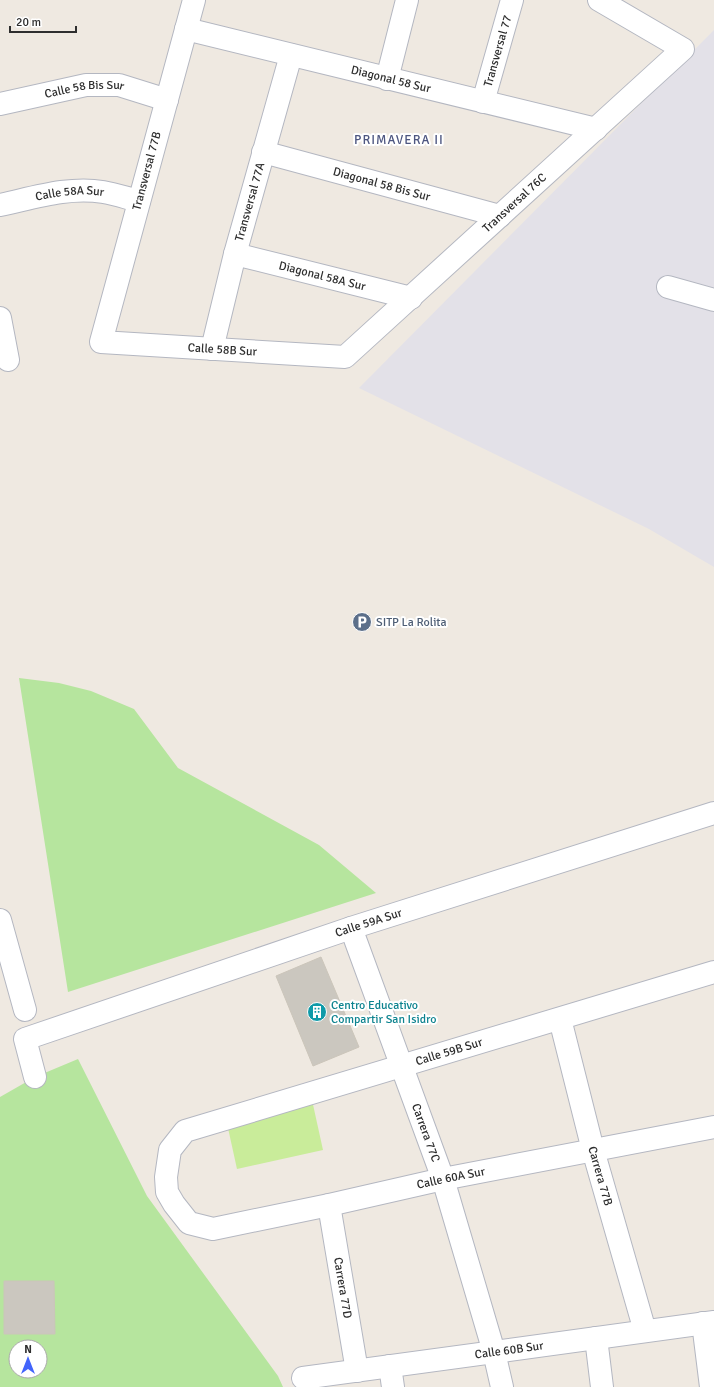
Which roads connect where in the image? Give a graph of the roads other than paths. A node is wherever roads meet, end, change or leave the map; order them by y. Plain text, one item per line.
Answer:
1 (194, 0) edge
2 (407, 0) edge
3 (512, 0) edge
4 (599, 0) edge
5 (186, 29) junction
6 (291, 55) junction
7 (387, 79) junction
8 (167, 100) junction
9 (483, 102) junction
10 (0, 104) edge
11 (596, 129) junction
12 (263, 152) junction
13 (139, 201) junction
14 (0, 206) edge
15 (500, 216) junction
16 (235, 254) junction
17 (668, 286) dead end
18 (411, 298) junction
19 (714, 300) edge
20 (0, 318) edge
21 (100, 342) joint
22 (212, 349) junction
23 (345, 358) joint
24 (8, 360) dead end
25 (714, 813) edge
26 (0, 920) edge
27 (351, 928) junction
28 (714, 972) edge
29 (25, 1010) dead end
30 (560, 1019) junction
31 (402, 1066) junction
32 (35, 1077) dead end
33 (714, 1127) edge
34 (593, 1150) junction
35 (443, 1179) junction
36 (329, 1205) junction
37 (189, 1223) joint
38 (709, 1323) edge
39 (645, 1332) junction
40 (596, 1338) junction
41 (494, 1352) junction
42 (357, 1371) junction
43 (392, 1377) edge
44 (303, 1378) dead end
45 (502, 1387) edge
46 (602, 1387) edge
47 (711, 1387) edge

1 - 5 street, Transversal 77B
2 - 7 street
3 - 9 street, Transversal 77
4 - 11 street, Transversal 76C
5 - 6 street, Diagonal 58 Sur
5 - 8 street, Transversal 77B
6 - 7 street, Diagonal 58 Sur
6 - 12 street, Transversal 77A
7 - 9 street, Diagonal 58 Sur
8 - 10 street, Calle 58 Bis Sur
8 - 13 street, Transversal 77B
9 - 11 street, Diagonal 58 Sur
11 - 15 street, Transversal 76C
12 - 15 street, Diagonal 58 Bis Sur
12 - 16 street, Transversal 77A
13 - 14 street, Calle 58A Sur
13 - 21 street, Transversal 77B
15 - 18 street, Transversal 76C
16 - 18 street, Diagonal 58A Sur
16 - 22 street, Transversal 77A
17 - 19 street
18 - 23 street, Transversal 76C
20 - 24 street
21 - 22 street, Calle 58B Sur
22 - 23 street, Calle 58B Sur
25 - 27 street, Calle 59A Sur
26 - 29 street
27 - 31 street, Carrera 77C
27 - 32 street, Calle 59A Sur
28 - 30 street, Calle 59B Sur
30 - 31 street, Calle 59B Sur
30 - 34 street, Carrera 77B
31 - 35 street, Carrera 77C
31 - 37 street, Calle 59B Sur
33 - 34 street, Calle 60A Sur
34 - 35 street, Calle 60A Sur
34 - 39 street, Carrera 77B
35 - 36 street, Calle 60A Sur
35 - 41 street, Carrera 77C
36 - 37 street, Calle 60A Sur
36 - 42 street, Carrera 77D
38 - 39 street, Calle 60B Sur
38 - 47 street
39 - 40 street, Calle 60B Sur
40 - 41 street, Calle 60B Sur
40 - 46 street
41 - 43 street, Calle 60B Sur
41 - 45 street, Carrera 77C
42 - 43 street, Calle 60B Sur
42 - 44 street, Calle 60B Sur

